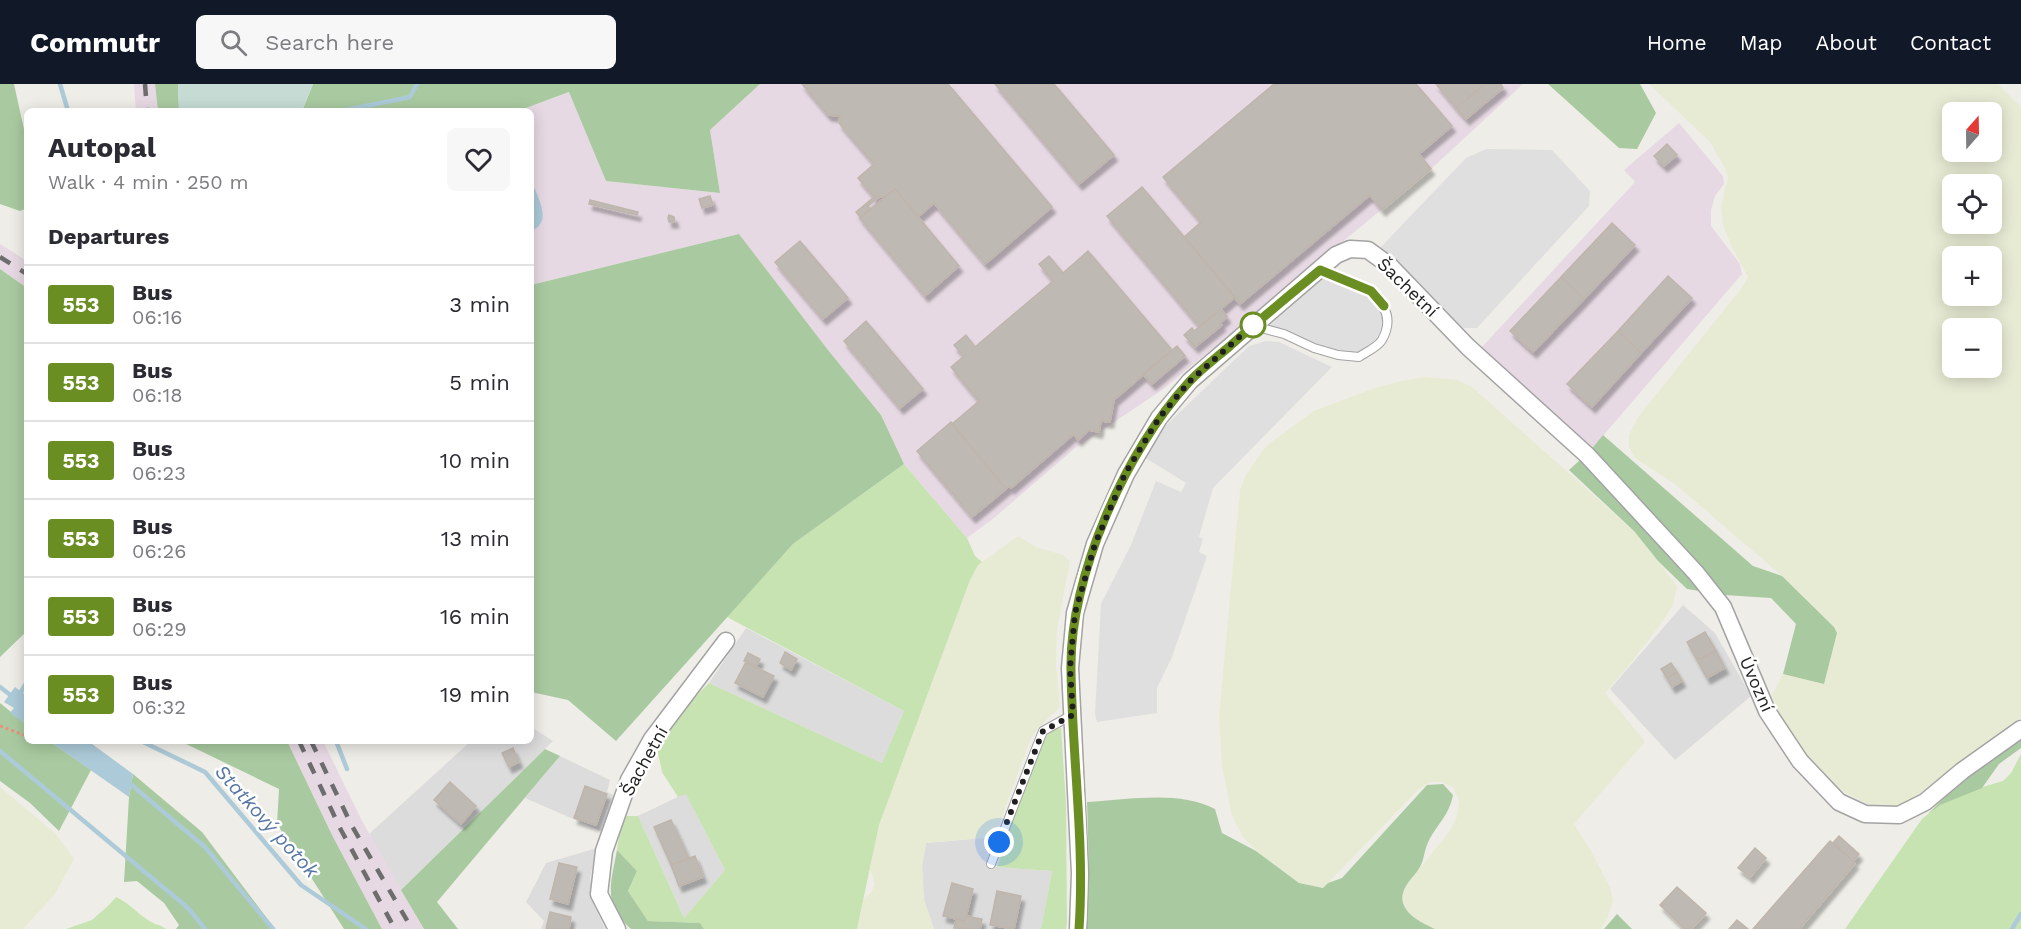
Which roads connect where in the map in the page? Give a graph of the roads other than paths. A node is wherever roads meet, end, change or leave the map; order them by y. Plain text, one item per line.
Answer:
1 (1320, 270) junction
2 (1253, 326) junction
3 (1534, 408) joint
4 (726, 641) dead end
5 (1073, 715) junction
6 (2021, 729) edge
7 (991, 864) dead end
8 (617, 929) edge
9 (1078, 929) edge

1 - 2 street, Šachetní
1 - 2 lane
1 - 3 street, Šachetní
2 - 5 street, Šachetní
3 - 6 street, Úvozní
4 - 8 street, Šachetní
5 - 7 lane
5 - 9 street, Šachetní

